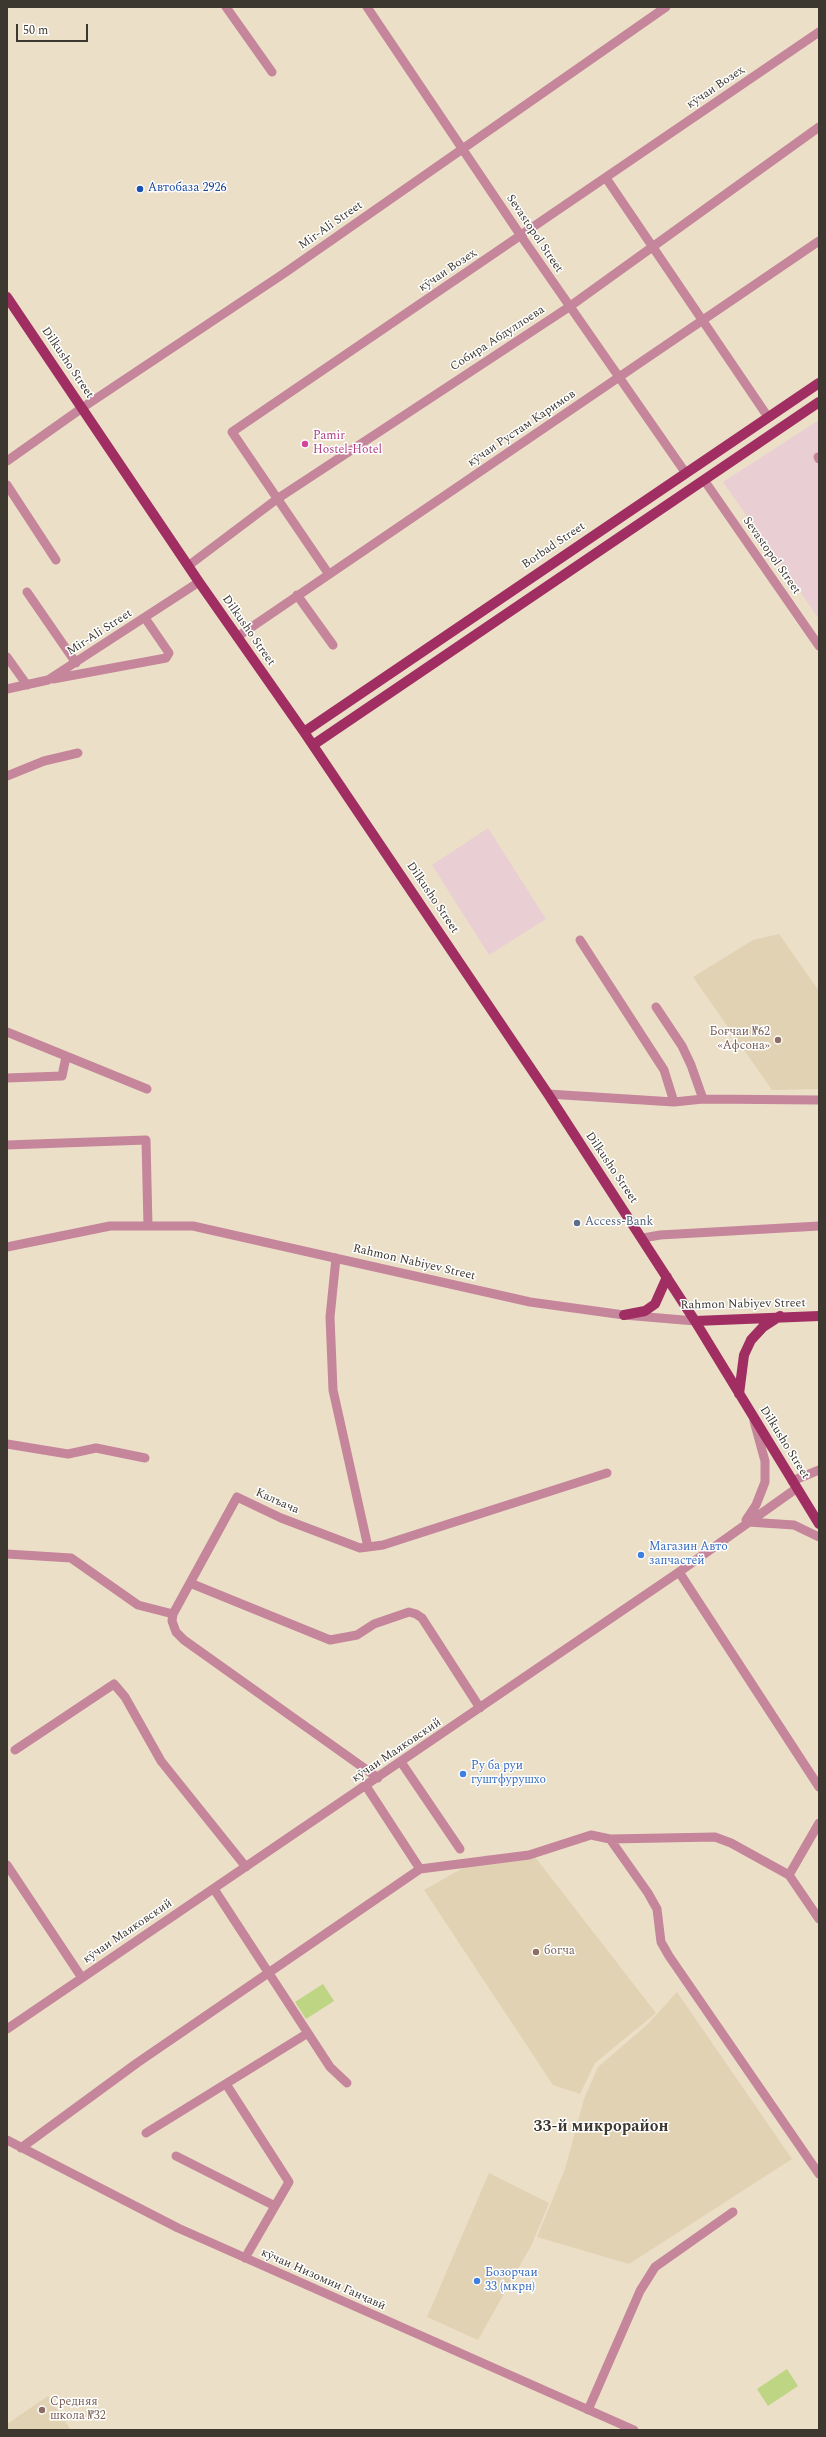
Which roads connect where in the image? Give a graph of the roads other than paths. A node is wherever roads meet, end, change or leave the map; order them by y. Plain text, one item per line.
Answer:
1 (226, 7) edge
2 (367, 7) edge
3 (666, 7) edge
4 (819, 32) edge
5 (272, 72) dead end
6 (819, 127) edge
7 (462, 147) junction
8 (606, 178) junction
9 (521, 236) junction
10 (819, 241) edge
11 (652, 248) junction
12 (7, 297) edge
13 (569, 307) junction
14 (702, 322) junction
15 (619, 378) junction
16 (819, 383) edge
17 (819, 402) edge
18 (82, 408) junction
19 (768, 417) junction
20 (7, 461) edge
21 (685, 472) junction
22 (704, 480) junction
23 (7, 485) edge
24 (277, 499) junction
25 (56, 560) dead end
26 (188, 566) junction
27 (328, 573) junction
28 (198, 582) junction
29 (27, 592) dead end
30 (297, 595) junction
31 (146, 618) junction
32 (237, 637) junction
33 (333, 645) dead end
34 (819, 646) edge
35 (7, 657) edge
36 (76, 663) junction
37 (48, 680) junction
38 (27, 685) junction
39 (7, 689) edge
40 (304, 732) junction
41 (313, 745) junction
42 (78, 753) dead end
43 (7, 776) edge
44 (580, 940) dead end
45 (656, 1007) dead end
46 (7, 1032) edge
47 (66, 1057) junction
48 (7, 1078) edge
49 (147, 1089) dead end
50 (548, 1094) junction
51 (703, 1099) junction
52 (819, 1100) edge
53 (674, 1102) junction
54 (7, 1145) edge
55 (148, 1226) junction
56 (819, 1226) edge
57 (643, 1238) junction
58 (7, 1247) edge
59 (336, 1258) junction
60 (667, 1277) junction
61 (624, 1315) junction
62 (781, 1316) junction
63 (819, 1316) edge
64 (695, 1321) junction
65 (739, 1394) junction
66 (753, 1418) junction
67 (7, 1444) edge
68 (145, 1458) dead end
69 (819, 1470) edge
70 (608, 1473) dead end
71 (794, 1484) junction
72 (745, 1524) junction
73 (819, 1524) edge
74 (819, 1537) edge
75 (368, 1547) junction
76 (7, 1554) edge
77 (679, 1572) junction
78 (190, 1583) junction
79 (173, 1614) junction
80 (480, 1708) junction
81 (15, 1750) dead end
82 (401, 1762) junction
83 (378, 1778) junction
84 (366, 1786) junction
85 (819, 1787) edge
86 (819, 1823) edge
87 (610, 1839) junction
88 (460, 1849) dead end
89 (7, 1865) edge
90 (246, 1867) junction
91 (420, 1869) junction
92 (789, 1875) junction
93 (214, 1889) junction
94 (819, 1919) edge
95 (269, 1973) junction
96 (82, 1978) junction
97 (7, 2029) edge
98 (308, 2033) junction
99 (347, 2083) dead end
100 (226, 2084) junction
101 (146, 2133) dead end
102 (7, 2140) edge
103 (21, 2148) junction
104 (176, 2156) dead end
105 (819, 2174) edge
106 (275, 2206) junction
107 (733, 2212) dead end
108 (245, 2258) junction
109 (588, 2410) junction
110 (634, 2430) edge

1 - 5 street
2 - 7 street, Sevastopol Street
3 - 7 street, Mir-Ali Street
4 - 8 street, кӯчаи Возеҳ
6 - 11 street, Собира Абдуллоева
7 - 9 street, Sevastopol Street
7 - 18 street, Mir-Ali Street
8 - 9 street, кӯчаи Возеҳ
8 - 11 street
9 - 13 street, Sevastopol Street
9 - 24 street, кӯчаи Возеҳ
10 - 14 street, кӯчаи Рустам Каримов
11 - 13 street, Собира Абдуллоева
11 - 14 street
12 - 18 main road, Dilkusho Street
13 - 15 street, Sevastopol Street
13 - 24 street, Собира Абдуллоева
14 - 15 street, кӯчаи Рустам Каримов
14 - 19 street
15 - 21 street, Sevastopol Street
15 - 27 street, кӯчаи Рустам Каримов
16 - 19 main road, Borbad Street
17 - 22 main road
18 - 20 street, Mir-Ali Street
18 - 26 main road, Dilkusho Street
19 - 21 main road, Borbad Street
21 - 40 main road, Borbad Street
22 - 34 street, Sevastopol Street
22 - 41 main road
23 - 25 street
24 - 26 street, Собира Абдуллоева
24 - 27 street, кӯчаи Возеҳ
26 - 28 main road, Dilkusho Street
27 - 30 street, кӯчаи Рустам Каримов
28 - 31 street, Mir-Ali Street
28 - 32 main road, Dilkusho Street
29 - 36 street
30 - 32 street, кӯчаи Рустам Каримов
30 - 33 street
31 - 36 street, Mir-Ali Street
31 - 37 street
32 - 40 main road, Dilkusho Street
35 - 38 street
36 - 37 street, Mir-Ali Street
37 - 38 street, Mir-Ali Street
38 - 39 street, Mir-Ali Street
40 - 41 main road, Dilkusho Street
41 - 50 main road, Dilkusho Street
42 - 43 street
44 - 53 street
45 - 51 street
46 - 47 street
47 - 48 street
47 - 49 street
50 - 53 street
50 - 57 main road, Dilkusho Street
51 - 52 street
51 - 53 street
54 - 55 street
55 - 58 street, Rahmon Nabiyev Street
55 - 59 street, Rahmon Nabiyev Street
56 - 57 street
57 - 60 main road, Dilkusho Street
59 - 61 street, Rahmon Nabiyev Street
59 - 75 street
60 - 61 main road
60 - 64 main road, Dilkusho Street
61 - 64 street, Rahmon Nabiyev Street
62 - 63 main road, Rahmon Nabiyev Street
62 - 64 main road, Rahmon Nabiyev Street
62 - 65 main road
64 - 65 main road, Dilkusho Street
65 - 66 main road, Dilkusho Street
66 - 71 main road, Dilkusho Street
66 - 72 street
67 - 68 street
69 - 71 street, кӯчаи Маяковский
70 - 75 street, Калъача
71 - 72 street, кӯчаи Маяковский
71 - 73 main road, Dilkusho Street
72 - 74 street
72 - 77 street, кӯчаи Маяковский
75 - 78 street, Калъача
76 - 79 street
77 - 80 street, кӯчаи Маяковский
77 - 85 street
78 - 79 street, Калъача
78 - 80 street
79 - 83 street
80 - 82 street, кӯчаи Маяковский
81 - 90 street
82 - 83 street, кӯчаи Маяковский
82 - 88 street
83 - 84 street, кӯчаи Маяковский
84 - 90 street, кӯчаи Маяковский
84 - 91 street
86 - 92 street
87 - 91 street
87 - 92 street
87 - 105 street
89 - 96 street
90 - 93 street, кӯчаи Маяковский
91 - 95 street
92 - 94 street
93 - 95 street
93 - 96 street, кӯчаи Маяковский
95 - 98 street
95 - 103 street
96 - 97 street, кӯчаи Маяковский
98 - 99 street
98 - 100 street
100 - 101 street
100 - 106 street
102 - 103 street, кӯчаи Низомии Ганҷавӣ
103 - 108 street, кӯчаи Низомии Ганҷавӣ
104 - 106 street
106 - 108 street
107 - 109 street
108 - 109 street, кӯчаи Низомии Ганҷавӣ
109 - 110 street, кӯчаи Низомии Ганҷавӣ

